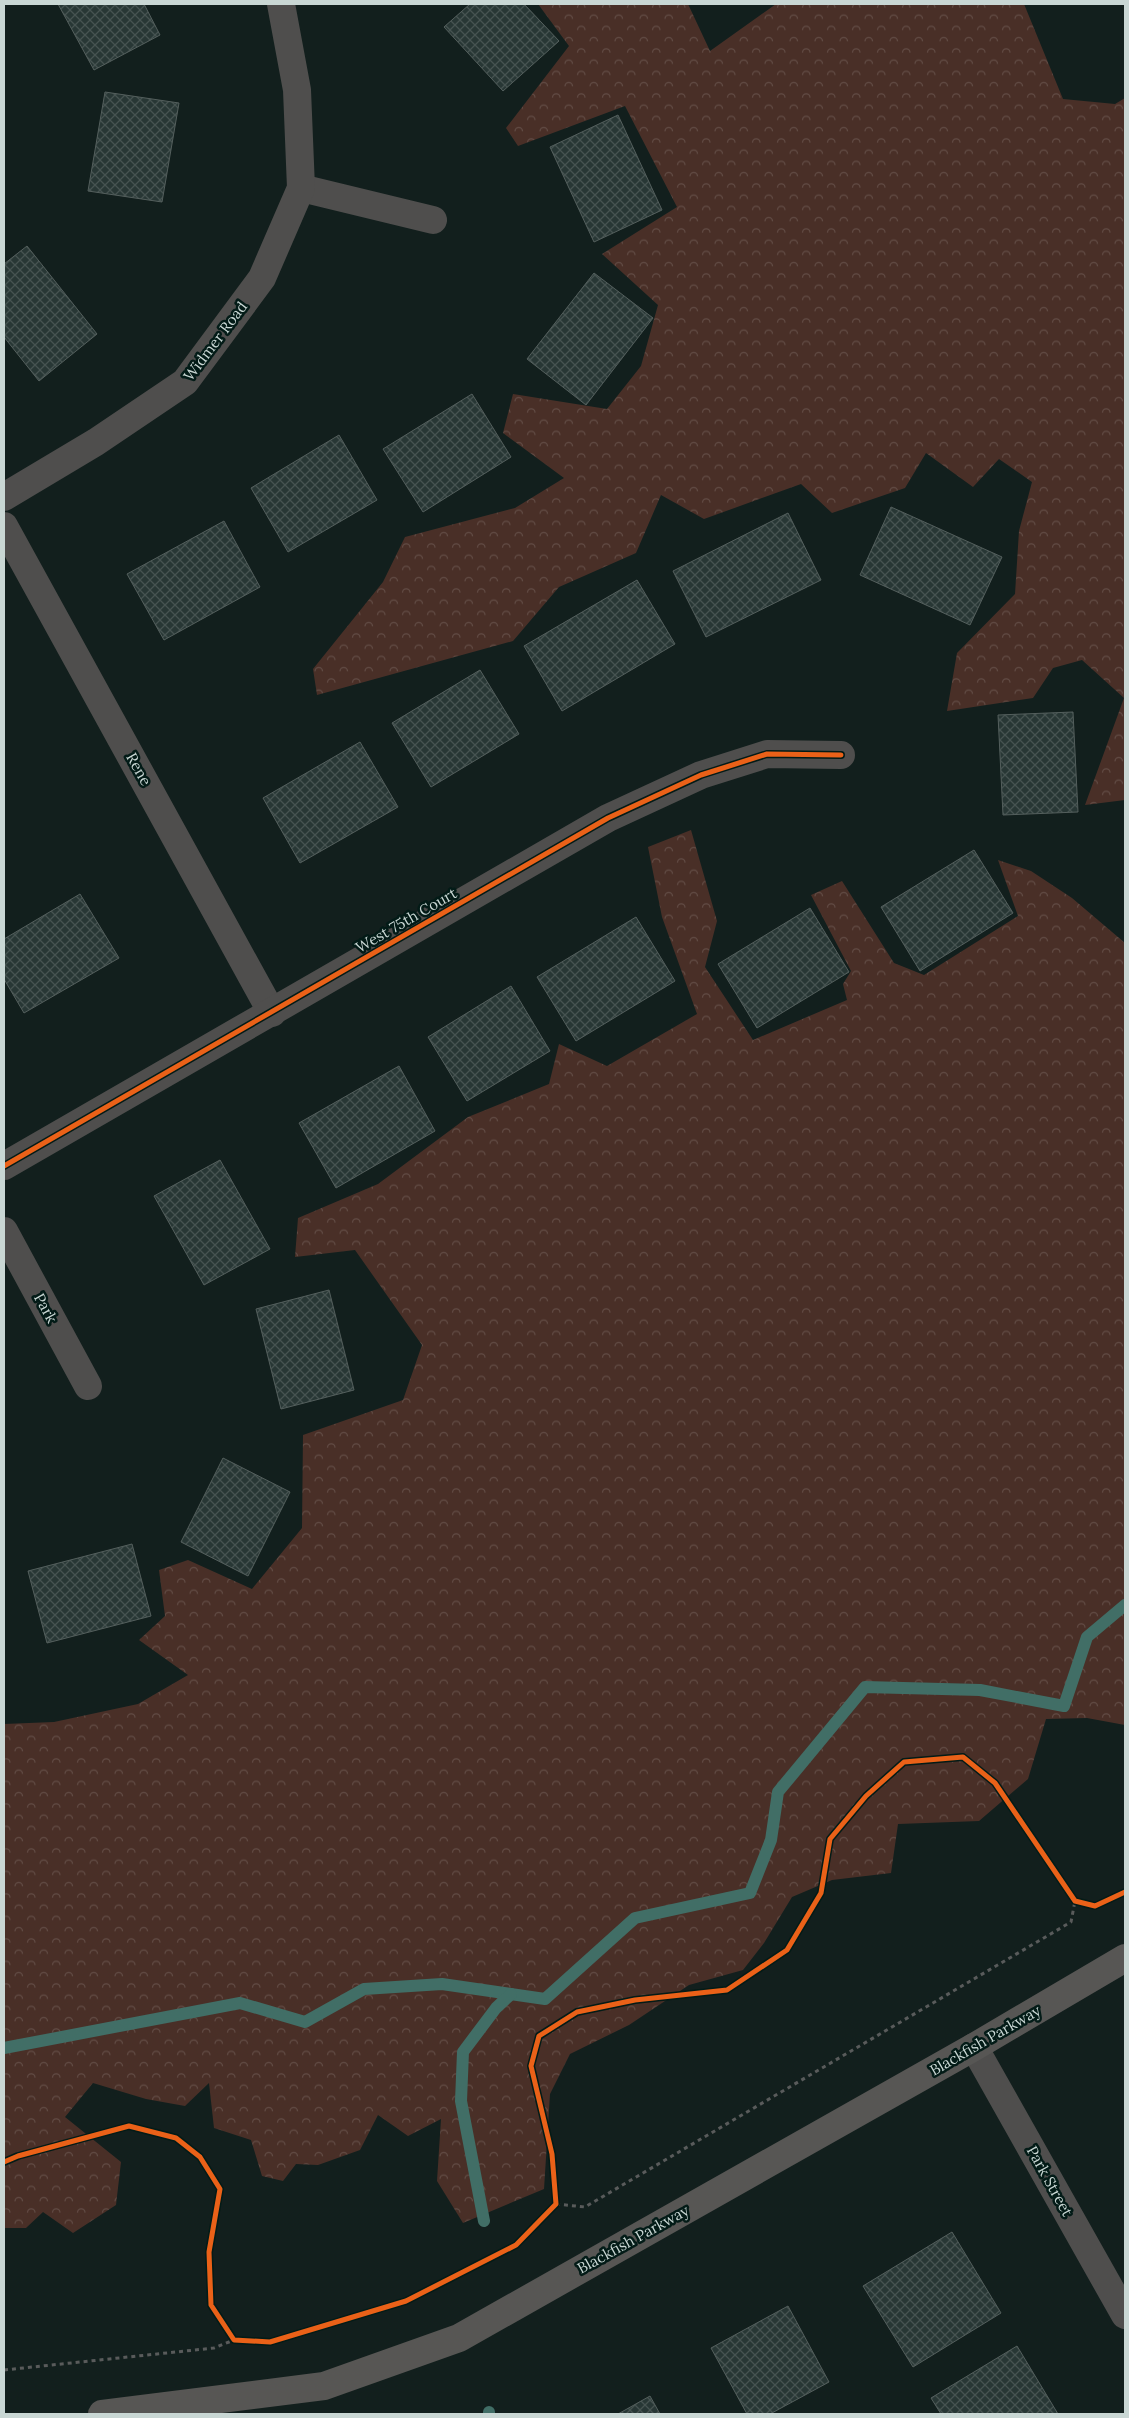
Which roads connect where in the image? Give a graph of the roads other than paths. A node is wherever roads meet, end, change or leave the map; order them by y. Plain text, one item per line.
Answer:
1 (281, 4) edge
2 (300, 188) junction
3 (433, 220) dead end
4 (4, 496) edge
5 (4, 526) edge
6 (841, 755) dead end
7 (272, 1013) junction
8 (4, 1166) edge
9 (4, 1231) edge
10 (88, 1386) dead end
11 (1125, 1958) edge
12 (974, 2047) junction
13 (1125, 2315) edge
14 (102, 2414) edge

1 - 2 street, Widmer Road
2 - 3 street
2 - 4 street, Widmer Road
5 - 7 street, Rene
6 - 7 street, West 75th Court
7 - 8 street, West 75th Court
9 - 10 street, Park
11 - 12 main road, Blackfish Parkway
12 - 13 street, Park Street
12 - 14 main road, Blackfish Parkway

